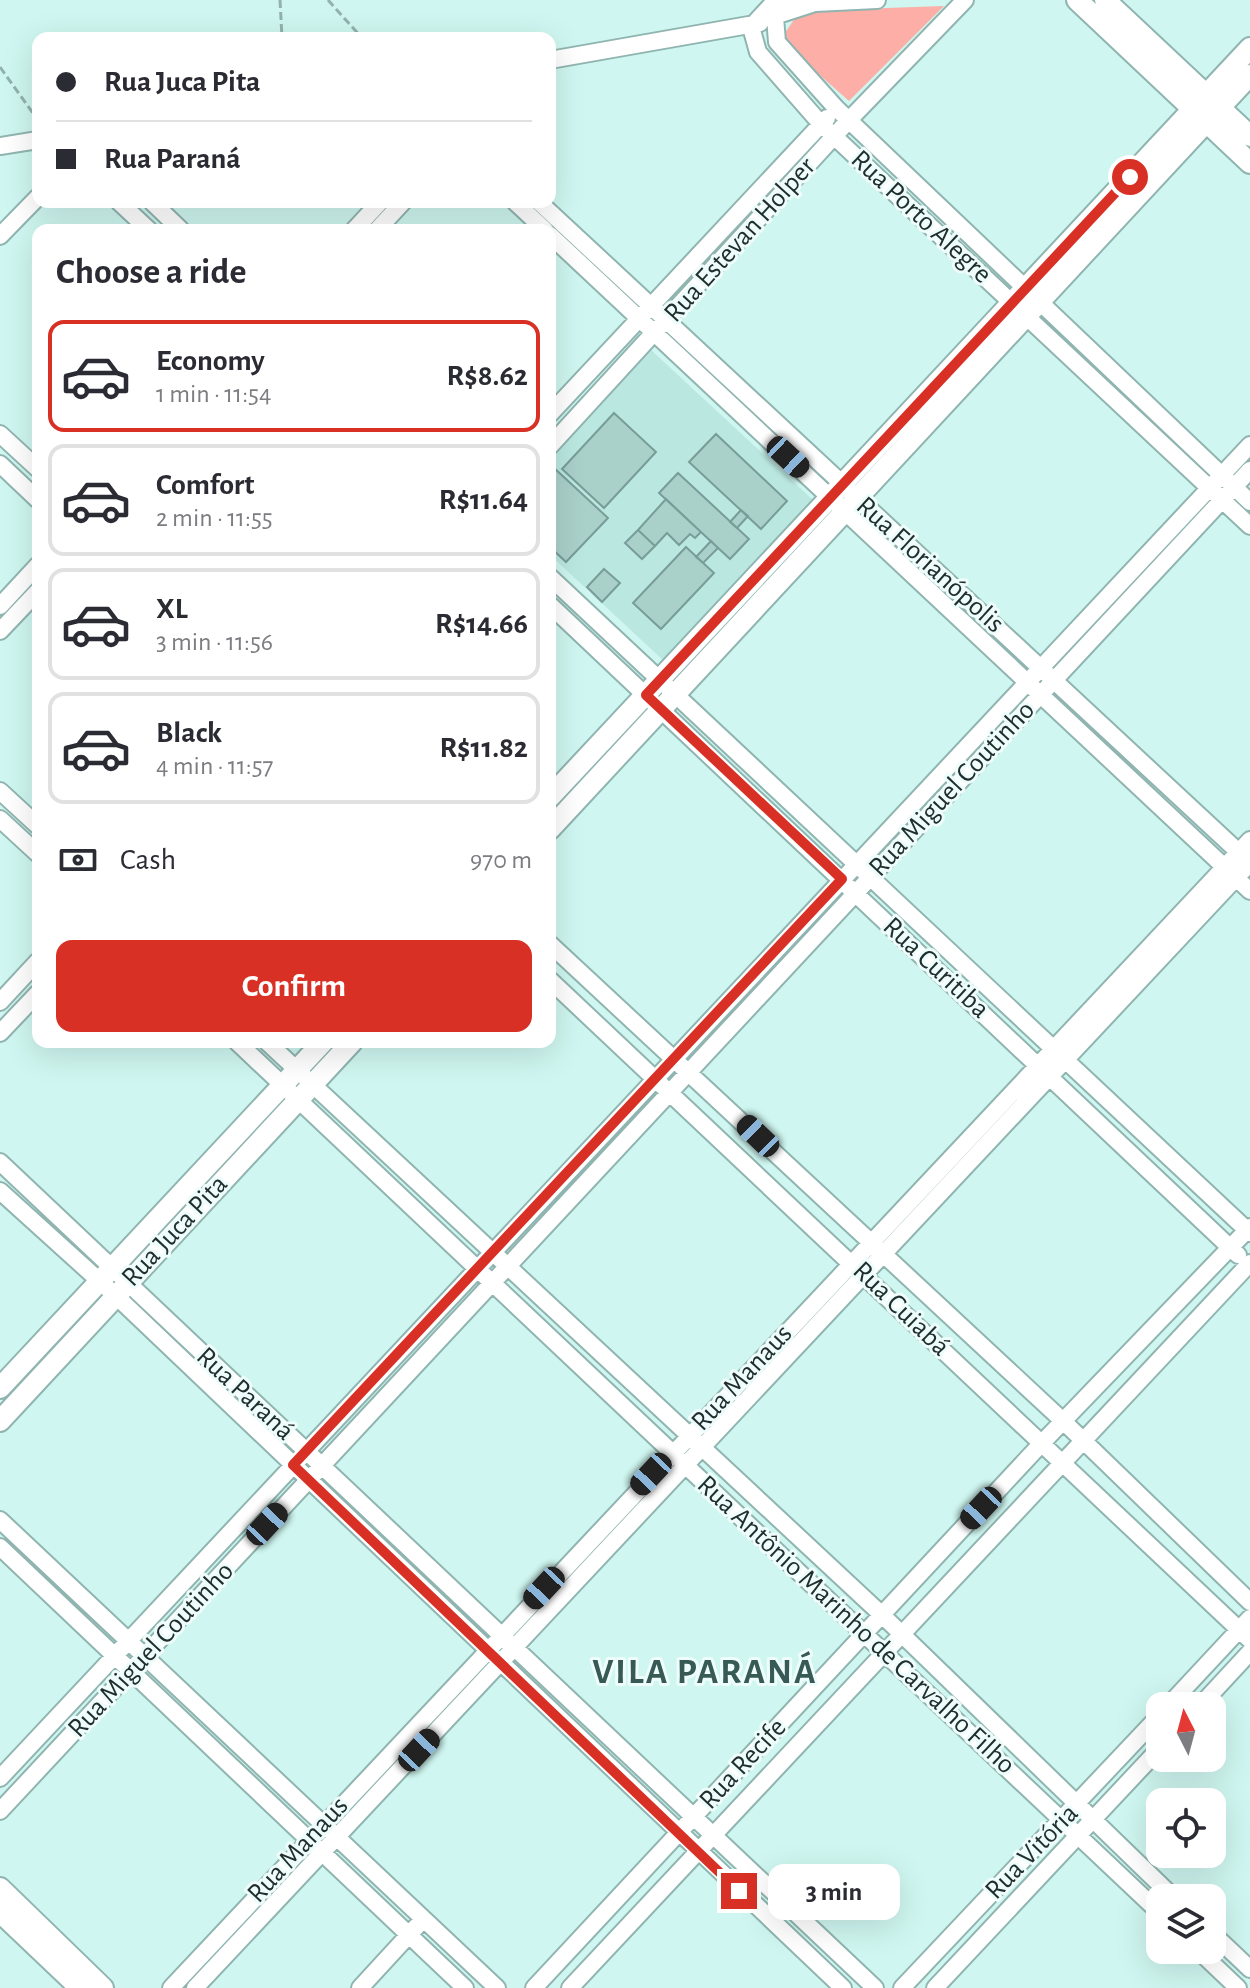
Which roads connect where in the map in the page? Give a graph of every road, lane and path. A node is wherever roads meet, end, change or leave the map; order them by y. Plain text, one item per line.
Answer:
1 (280, 0) edge
2 (328, 0) edge
3 (776, 0) edge
4 (792, 0) edge
5 (877, 0) edge
6 (965, 0) edge
7 (1077, 0) edge
8 (1105, 0) edge
9 (775, 17) junction
10 (751, 27) junction
11 (282, 32) edge
12 (357, 32) edge
13 (1250, 48) edge
14 (556, 59) edge
15 (0, 67) edge
16 (1250, 75) edge
17 (836, 108) junction
18 (1206, 108) junction
19 (32, 112) edge
20 (848, 121) junction
21 (821, 124) junction
22 (1250, 136) edge
23 (834, 137) junction
24 (32, 141) edge
25 (0, 146) edge
26 (1250, 163) edge
27 (32, 203) edge
28 (125, 208) edge
29 (158, 208) edge
30 (374, 208) edge
31 (397, 208) edge
32 (521, 208) edge
33 (545, 208) edge
34 (143, 224) edge
35 (175, 224) edge
36 (360, 224) edge
37 (383, 224) edge
38 (539, 224) edge
39 (0, 236) edge
40 (556, 240) edge
41 (1026, 303) junction
42 (645, 312) junction
43 (661, 328) junction
44 (556, 408) edge
45 (0, 434) edge
46 (556, 440) edge
47 (1250, 445) edge
48 (0, 464) edge
49 (32, 464) edge
50 (32, 467) edge
51 (1250, 470) edge
52 (7, 481) edge
53 (1215, 482) junction
54 (1229, 494) junction
55 (32, 496) edge
56 (845, 499) junction
57 (1250, 502) edge
58 (1250, 526) edge
59 (32, 571) edge
60 (556, 583) edge
61 (32, 597) edge
62 (0, 606) edge
63 (556, 610) edge
64 (0, 631) edge
65 (1042, 667) junction
66 (1055, 679) junction
67 (1029, 681) junction
68 (1042, 693) junction
69 (661, 694) junction
70 (0, 791) edge
71 (556, 791) edge
72 (0, 819) edge
73 (32, 820) edge
74 (556, 822) edge
75 (32, 848) edge
76 (1247, 855) edge
77 (857, 864) junction
78 (1230, 873) junction
79 (871, 876) junction
80 (849, 885) junction
81 (1250, 891) edge
82 (556, 949) edge
83 (32, 967) edge
84 (556, 986) edge
85 (32, 999) edge
86 (0, 1002) edge
87 (0, 1033) edge
88 (246, 1048) edge
89 (271, 1048) edge
90 (318, 1048) edge
91 (346, 1048) edge
92 (1061, 1054) junction
93 (675, 1058) junction
94 (1044, 1071) junction
95 (691, 1072) junction
96 (290, 1078) junction
97 (656, 1079) junction
98 (306, 1092) junction
99 (672, 1093) junction
100 (989, 1129) junction
101 (0, 1162) edge
102 (0, 1191) edge
103 (1249, 1230) edge
104 (869, 1242) junction
105 (1231, 1248) junction
106 (491, 1254) junction
107 (883, 1255) junction
108 (851, 1261) junction
109 (1250, 1265) edge
110 (505, 1267) junction
111 (477, 1269) junction
112 (865, 1274) junction
113 (114, 1282) junction
114 (492, 1283) junction
115 (0, 1388) edge
116 (0, 1421) edge
117 (1063, 1421) junction
118 (688, 1436) junction
119 (1084, 1440) junction
120 (1041, 1444) junction
121 (702, 1448) junction
122 (306, 1451) junction
123 (672, 1451) junction
124 (1062, 1464) junction
125 (293, 1465) junction
126 (320, 1465) junction
127 (686, 1465) junction
128 (308, 1479) junction
129 (0, 1520) edge
130 (0, 1547) edge
131 (1250, 1602) edge
132 (881, 1614) junction
133 (1246, 1629) edge
134 (501, 1633) junction
135 (864, 1634) junction
136 (902, 1635) junction
137 (129, 1641) junction
138 (515, 1647) junction
139 (487, 1648) junction
140 (1250, 1652) edge
141 (885, 1653) junction
142 (114, 1656) junction
143 (146, 1657) junction
144 (501, 1662) junction
145 (131, 1672) junction
146 (1182, 1692) edge
147 (1213, 1692) edge
148 (1146, 1730) edge
149 (1146, 1763) edge
150 (0, 1778) edge
151 (1076, 1806) junction
152 (0, 1811) edge
153 (695, 1815) junction
154 (1063, 1820) junction
155 (1092, 1821) junction
156 (324, 1824) junction
157 (678, 1833) junction
158 (714, 1834) junction
159 (1079, 1835) junction
160 (337, 1837) junction
161 (308, 1838) junction
162 (323, 1852) junction
163 (698, 1852) junction
164 (1159, 1884) edge
165 (0, 1888) edge
166 (1146, 1900) edge
167 (0, 1912) edge
168 (424, 1919) junction
169 (410, 1934) junction
170 (1226, 1946) edge
171 (1213, 1964) edge
172 (1250, 1969) edge
173 (80, 1988) edge
174 (103, 1988) edge
175 (171, 1988) edge
176 (195, 1988) edge
177 (360, 1988) edge
178 (465, 1988) edge
179 (497, 1988) edge
180 (534, 1988) edge
181 (570, 1988) edge
182 (843, 1988) edge
183 (875, 1988) edge
184 (902, 1988) edge
185 (935, 1988) edge
186 (1238, 1988) edge

1 - 11 path
2 - 12 path
3 - 10 street
4 - 9 street
5 - 9 street
6 - 20 street, Rua Estevan Holper
7 - 18 street
8 - 18 street
9 - 10 street
9 - 17 street, Rua Porto Alegre
10 - 14 street
10 - 21 street, Rua Porto Alegre
13 - 18 street
15 - 19 path
16 - 18 street
17 - 20 street, Rua Porto Alegre
17 - 21 street, Rua Estevan Holper
18 - 22 street
18 - 26 street
18 - 41 street
20 - 23 street, Rua Estevan Holper
20 - 41 street, Rua Porto Alegre
21 - 23 street, Rua Porto Alegre
21 - 42 street, Rua Estevan Holper
23 - 41 street, Rua Porto Alegre
23 - 43 street, Rua Estevan Holper
24 - 25 street
27 - 39 street
28 - 34 street
29 - 35 street
30 - 36 street
31 - 37 street
32 - 38 street
33 - 42 street, Rua Florianópolis
40 - 42 street, Rua Florianópolis
41 - 53 street, Rua Porto Alegre
41 - 56 street
42 - 43 street, Rua Florianópolis
42 - 44 street, Rua Estevan Holper
43 - 46 street, Rua Estevan Holper
43 - 56 street, Rua Florianópolis
45 - 49 street
47 - 53 street, Rua Miguel Coutinho
48 - 52 street
50 - 52 street
51 - 54 street, Rua Miguel Coutinho
52 - 55 street
53 - 54 street, Rua Porto Alegre
53 - 65 street, Rua Miguel Coutinho
54 - 57 street, Rua Porto Alegre
54 - 58 street, Rua Porto Alegre
54 - 66 street, Rua Miguel Coutinho
56 - 65 street, Rua Florianópolis
56 - 67 street, Rua Florianópolis
56 - 69 street
59 - 62 street
60 - 69 street, Rua Curitiba
61 - 64 street
63 - 69 street, Rua Curitiba
65 - 66 street, Rua Florianópolis
65 - 67 street, Rua Miguel Coutinho
66 - 68 street, Rua Miguel Coutinho
66 - 76 street, Rua Florianópolis
67 - 68 street, Rua Florianópolis
67 - 77 street, Rua Miguel Coutinho
68 - 78 street, Rua Florianópolis
68 - 79 street, Rua Miguel Coutinho
69 - 71 street
69 - 74 street
69 - 77 street, Rua Curitiba
69 - 80 street, Rua Curitiba
70 - 73 street
72 - 75 street
76 - 78 street, Rua Manaus
77 - 79 street, Rua Curitiba
77 - 80 street, Rua Miguel Coutinho
78 - 81 street, Rua Florianópolis
78 - 92 street, Rua Manaus
79 - 80 street, Rua Miguel Coutinho
79 - 92 street, Rua Curitiba
80 - 93 street, Rua Miguel Coutinho
80 - 94 street, Rua Curitiba
80 - 95 street, Rua Miguel Coutinho
82 - 93 street, Rua Cuiabá
83 - 86 street
84 - 97 street, Rua Cuiabá
85 - 87 street
88 - 96 street, Rua Antônio Marinho de Carvalho Filho
89 - 96 street, Rua Antônio Marinho de Carvalho Filho
90 - 96 street, Rua Juca Pita
91 - 98 street, Rua Juca Pita
92 - 94 street, Rua Manaus
92 - 103 street, Rua Curitiba
93 - 95 street, Rua Cuiabá
93 - 97 street, Rua Miguel Coutinho
94 - 100 street, Rua Manaus
94 - 105 street, Rua Curitiba
95 - 99 street, Rua Miguel Coutinho
95 - 104 street, Rua Cuiabá
96 - 98 street, Rua Antônio Marinho de Carvalho Filho
96 - 113 street, Rua Juca Pita
97 - 99 street, Rua Cuiabá
97 - 106 street, Rua Miguel Coutinho
98 - 106 street, Rua Antônio Marinho de Carvalho Filho
98 - 111 street, Rua Antônio Marinho de Carvalho Filho
98 - 113 street, Rua Juca Pita
99 - 108 street, Rua Cuiabá
99 - 110 street, Rua Miguel Coutinho
100 - 104 street, Rua Manaus
100 - 107 street, Rua Manaus
101 - 113 street, Rua Paraná
102 - 113 street, Rua Paraná
103 - 105 street, Rua Recife
104 - 107 street, Rua Cuiabá
104 - 108 street, Rua Manaus
105 - 109 street, Rua Curitiba
105 - 117 street, Rua Recife
106 - 110 street, Rua Antônio Marinho de Carvalho Filho
106 - 111 street, Rua Miguel Coutinho
107 - 112 street, Rua Manaus
107 - 117 street, Rua Cuiabá
108 - 112 street, Rua Cuiabá
108 - 118 street, Rua Manaus
109 - 119 street, Rua Recife
110 - 114 street, Rua Miguel Coutinho
110 - 118 street, Rua Antônio Marinho de Carvalho Filho
111 - 114 street, Rua Antônio Marinho de Carvalho Filho
111 - 122 street, Rua Miguel Coutinho
112 - 120 street, Rua Cuiabá
112 - 121 street, Rua Manaus
113 - 115 street, Rua Juca Pita
113 - 116 street, Rua Juca Pita
113 - 122 street, Rua Paraná
113 - 125 street, Rua Paraná
114 - 123 street, Rua Antônio Marinho de Carvalho Filho
114 - 126 street, Rua Miguel Coutinho
117 - 119 street, Rua Cuiabá
117 - 120 street, Rua Recife
118 - 121 street, Rua Antônio Marinho de Carvalho Filho
118 - 123 street, Rua Manaus
119 - 124 street, Rua Recife
119 - 131 street, Rua Cuiabá
120 - 124 street, Rua Cuiabá
120 - 132 street, Rua Recife
121 - 127 street, Rua Manaus
121 - 132 street, Rua Antônio Marinho de Carvalho Filho
122 - 125 street, Rua Miguel Coutinho
122 - 126 street, Rua Paraná
123 - 127 street, Rua Antônio Marinho de Carvalho Filho
123 - 134 street, Rua Manaus
124 - 133 street, Rua Cuiabá
124 - 136 street, Rua Recife
125 - 128 street, Rua Paraná
125 - 137 street, Rua Miguel Coutinho
126 - 128 street, Rua Miguel Coutinho
126 - 134 street, Rua Paraná
127 - 135 street, Rua Antônio Marinho de Carvalho Filho
127 - 138 street, Rua Manaus
128 - 139 street, Rua Paraná
128 - 143 street, Rua Miguel Coutinho
129 - 137 street
130 - 142 street
132 - 135 street, Rua Recife
132 - 136 street, Rua Antônio Marinho de Carvalho Filho
133 - 146 street
134 - 138 street, Rua Paraná
134 - 139 street, Rua Manaus
135 - 141 street, Rua Antônio Marinho de Carvalho Filho
135 - 153 street, Rua Recife
136 - 141 street, Rua Recife
136 - 151 street, Rua Antônio Marinho de Carvalho Filho
137 - 142 street, Rua Miguel Coutinho
137 - 143 street
138 - 144 street, Rua Manaus
138 - 153 street, Rua Paraná
139 - 144 street, Rua Paraná
139 - 156 street, Rua Manaus
140 - 147 street
141 - 154 street, Rua Antônio Marinho de Carvalho Filho
141 - 158 street, Rua Recife
142 - 145 street
142 - 150 street, Rua Miguel Coutinho
143 - 145 street, Rua Miguel Coutinho
143 - 156 street
144 - 157 street, Rua Paraná
144 - 160 street, Rua Manaus
145 - 152 street, Rua Miguel Coutinho
145 - 161 street
148 - 151 street, Rua Vitória
149 - 155 street, Rua Vitória
151 - 154 street, Rua Vitória
151 - 155 street, Rua Antônio Marinho de Carvalho Filho
153 - 157 street, Rua Recife
153 - 158 street, Rua Paraná
154 - 159 street, Rua Antônio Marinho de Carvalho Filho
154 - 184 street, Rua Vitória
155 - 159 street, Rua Vitória
155 - 164 street, Rua Antônio Marinho de Carvalho Filho
156 - 160 street
156 - 161 street, Rua Manaus
157 - 163 street, Rua Paraná
157 - 180 street, Rua Recife
158 - 163 street, Rua Recife
158 - 183 street, Rua Paraná
159 - 166 street, Rua Antônio Marinho de Carvalho Filho
159 - 185 street, Rua Vitória
160 - 162 street, Rua Manaus
160 - 168 street
161 - 162 street
161 - 175 street, Rua Manaus
162 - 169 street
162 - 176 street, Rua Manaus
163 - 181 street, Rua Recife
163 - 182 street, Rua Paraná
165 - 174 street
167 - 173 street
168 - 169 street
168 - 179 street
169 - 177 street
169 - 178 street
170 - 172 street
171 - 186 street

